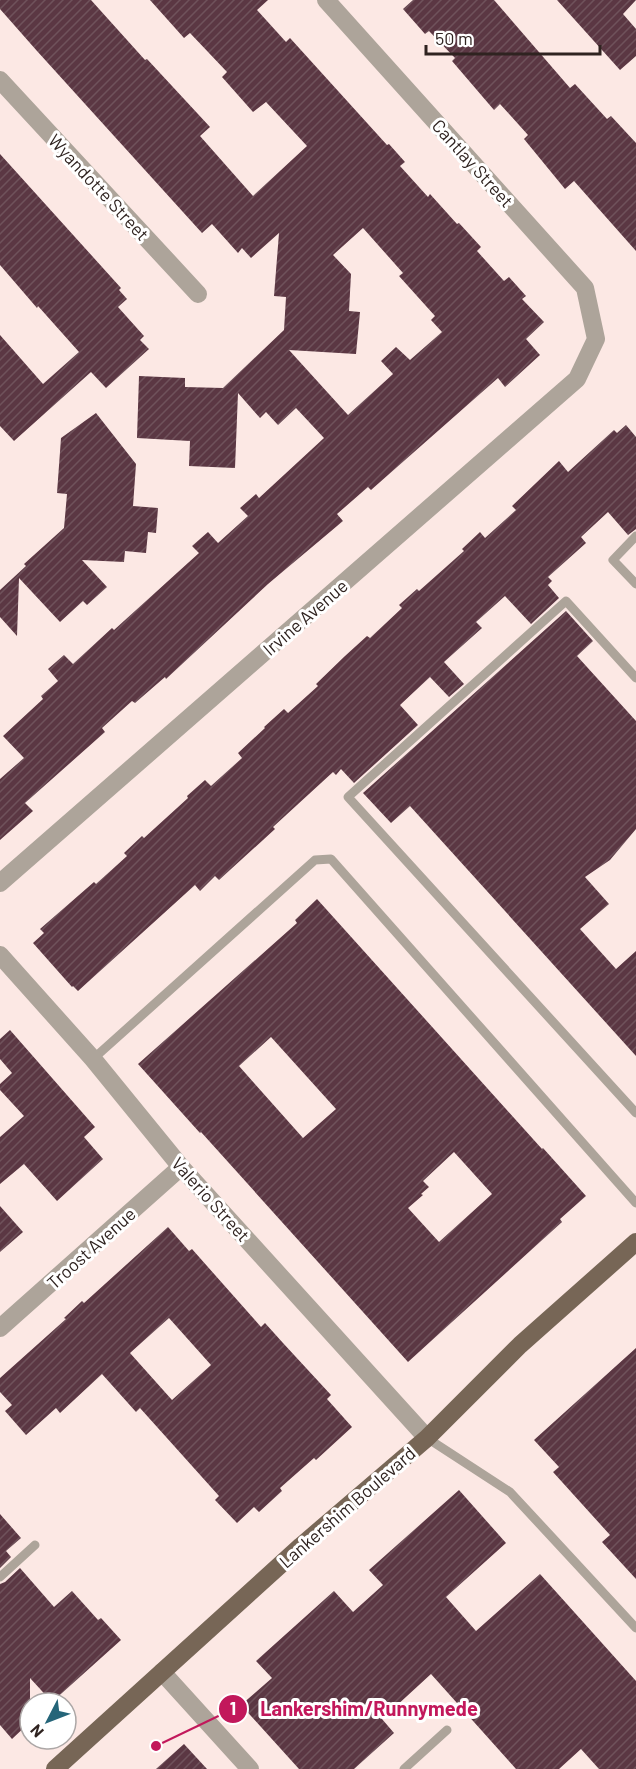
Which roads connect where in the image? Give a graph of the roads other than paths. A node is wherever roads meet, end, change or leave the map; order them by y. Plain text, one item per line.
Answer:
1 (326, 0) edge
2 (0, 80) edge
3 (198, 294) dead end
4 (596, 339) joint
5 (636, 536) edge
6 (636, 584) edge
7 (636, 678) edge
8 (0, 883) edge
9 (0, 956) edge
10 (93, 1059) junction
11 (636, 1113) edge
12 (182, 1167) junction
13 (636, 1203) edge
14 (636, 1242) edge
15 (0, 1328) edge
16 (427, 1438) junction
17 (35, 1545) dead end
18 (0, 1577) edge
19 (636, 1628) edge
20 (162, 1672) junction
21 (447, 1730) dead end
22 (55, 1769) edge
23 (250, 1769) edge
24 (404, 1769) edge

1 - 4 street, Cantlay Street
2 - 3 street, Wyandotte Street
4 - 8 street, Irvine Avenue
5 - 6 lane
7 - 11 lane
9 - 10 street, Valerio Street
10 - 12 street, Valerio Street
10 - 13 lane
12 - 15 street, Troost Avenue
12 - 16 street, Valerio Street
14 - 16 main road, Lankershim Boulevard
16 - 19 lane
16 - 20 main road, Lankershim Boulevard
17 - 18 lane
20 - 22 main road, Lankershim Boulevard
20 - 23 street
21 - 24 lane

